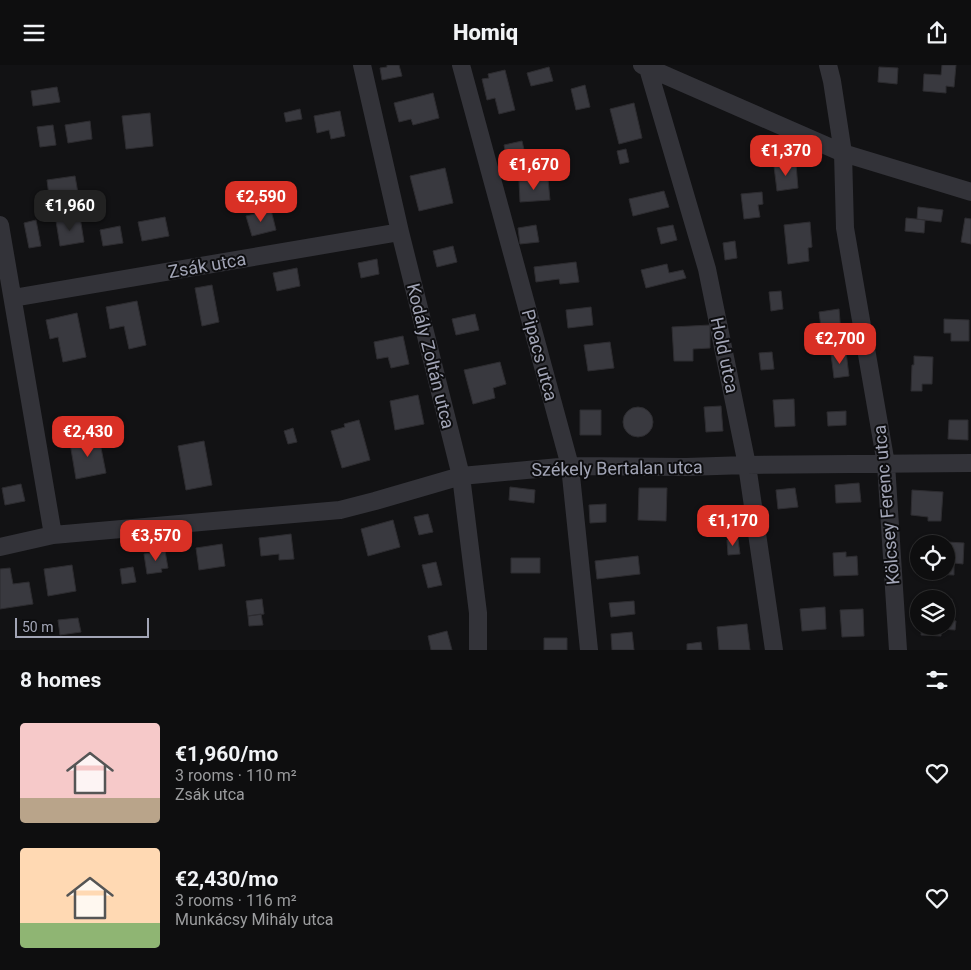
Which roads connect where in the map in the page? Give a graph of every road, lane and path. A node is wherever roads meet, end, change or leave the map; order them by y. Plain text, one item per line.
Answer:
1 (362, 65) edge
2 (461, 65) edge
3 (646, 65) edge
4 (828, 65) edge
5 (843, 153) junction
6 (971, 192) edge
7 (0, 225) edge
8 (400, 232) junction
9 (13, 298) junction
10 (971, 463) edge
11 (886, 464) junction
12 (570, 465) junction
13 (747, 465) junction
14 (461, 476) junction
15 (53, 535) junction
16 (0, 547) edge
17 (478, 650) edge
18 (589, 650) edge
19 (774, 650) edge
20 (898, 650) edge

1 - 8 street, Kodály Zoltán utca
2 - 12 street, Pipacs utca
3 - 5 street
3 - 13 street, Hold utca
4 - 5 street, Kölcsey Ferenc utca
5 - 6 street
5 - 11 street, Kölcsey Ferenc utca
7 - 9 street
8 - 9 street, Zsák utca
8 - 14 street, Kodály Zoltán utca
9 - 15 street
10 - 11 street, Székely Bertalan utca
11 - 13 street, Székely Bertalan utca
11 - 20 street, Kölcsey Ferenc utca
12 - 13 street, Székely Bertalan utca
12 - 14 street, Székely Bertalan utca
12 - 18 street, Pipacs utca
13 - 19 street, Hold utca
14 - 15 street, Székely Bertalan utca
14 - 17 street, Kodály Zoltán utca
15 - 16 street, Székely Bertalan utca

